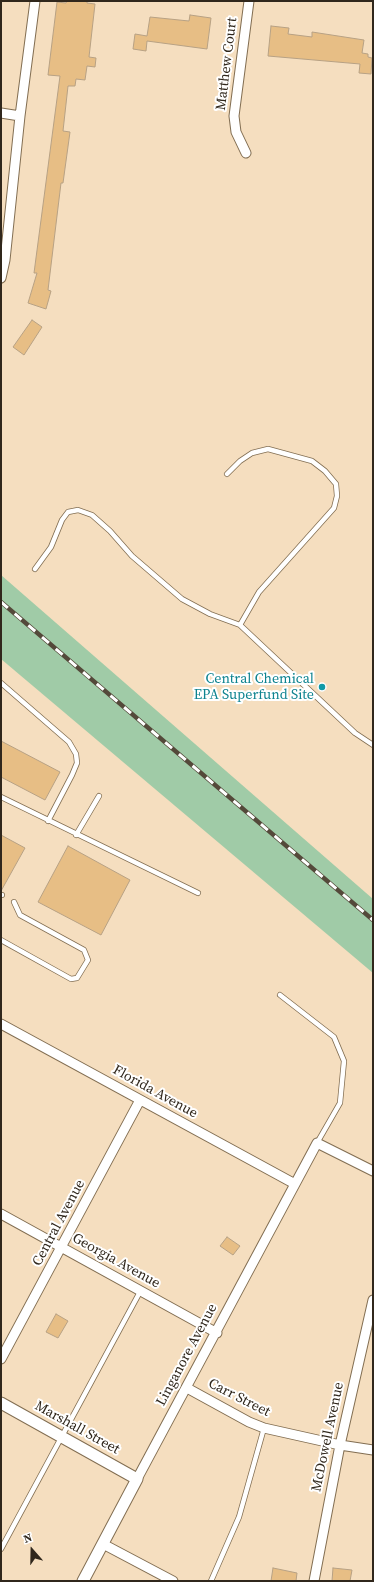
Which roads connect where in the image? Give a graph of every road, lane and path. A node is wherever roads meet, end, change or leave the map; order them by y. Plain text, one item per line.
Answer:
1 (35, 1) edge
2 (249, 1) edge
3 (1, 113) edge
4 (20, 116) junction
5 (246, 153) dead end
6 (1, 278) edge
7 (227, 474) dead end
8 (35, 569) dead end
9 (240, 625) junction
10 (1, 683) edge
11 (373, 745) edge
12 (99, 796) dead end
13 (1, 797) edge
14 (48, 821) junction
15 (76, 835) junction
16 (198, 893) dead end
17 (14, 902) dead end
18 (1, 940) edge
19 (280, 995) dead end
20 (1, 1024) edge
21 (140, 1100) junction
22 (317, 1144) junction
23 (373, 1171) edge
24 (295, 1184) junction
25 (1, 1214) edge
26 (62, 1247) junction
27 (141, 1290) junction
28 (373, 1300) edge
29 (217, 1333) junction
30 (1, 1359) edge
31 (187, 1388) junction
32 (1, 1403) edge
33 (264, 1428) junction
34 (62, 1436) junction
35 (340, 1445) junction
36 (373, 1450) edge
37 (137, 1479) junction
38 (102, 1544) junction
39 (1, 1549) edge
40 (83, 1581) edge
41 (173, 1581) edge
42 (211, 1581) edge
43 (314, 1581) edge

1 - 4 street
2 - 5 street, Matthew Court
3 - 4 street
4 - 6 street
7 - 9 lane
8 - 9 lane
9 - 11 lane
10 - 14 lane
12 - 15 lane
13 - 14 lane
14 - 15 lane
15 - 16 lane
17 - 18 lane
19 - 22 lane
20 - 21 street, Florida Avenue
21 - 24 street, Florida Avenue
21 - 26 street, Central Avenue
22 - 23 street
22 - 24 street, Linganore Avenue
24 - 29 street, Linganore Avenue
25 - 26 street, Georgia Avenue
26 - 27 street, Georgia Avenue
26 - 30 street, Central Avenue
27 - 29 street, Georgia Avenue
27 - 34 lane
28 - 35 street, McDowell Avenue
29 - 31 street, Linganore Avenue
31 - 33 street, Carr Street
31 - 37 street, Linganore Avenue
32 - 34 street, Marshall Street
33 - 35 street, Carr Street
33 - 42 lane
34 - 37 street, Marshall Street
34 - 39 lane
35 - 36 street, Carr Street
35 - 43 street, McDowell Avenue
37 - 38 street, Linganore Avenue
38 - 40 street, Linganore Avenue
38 - 41 street

